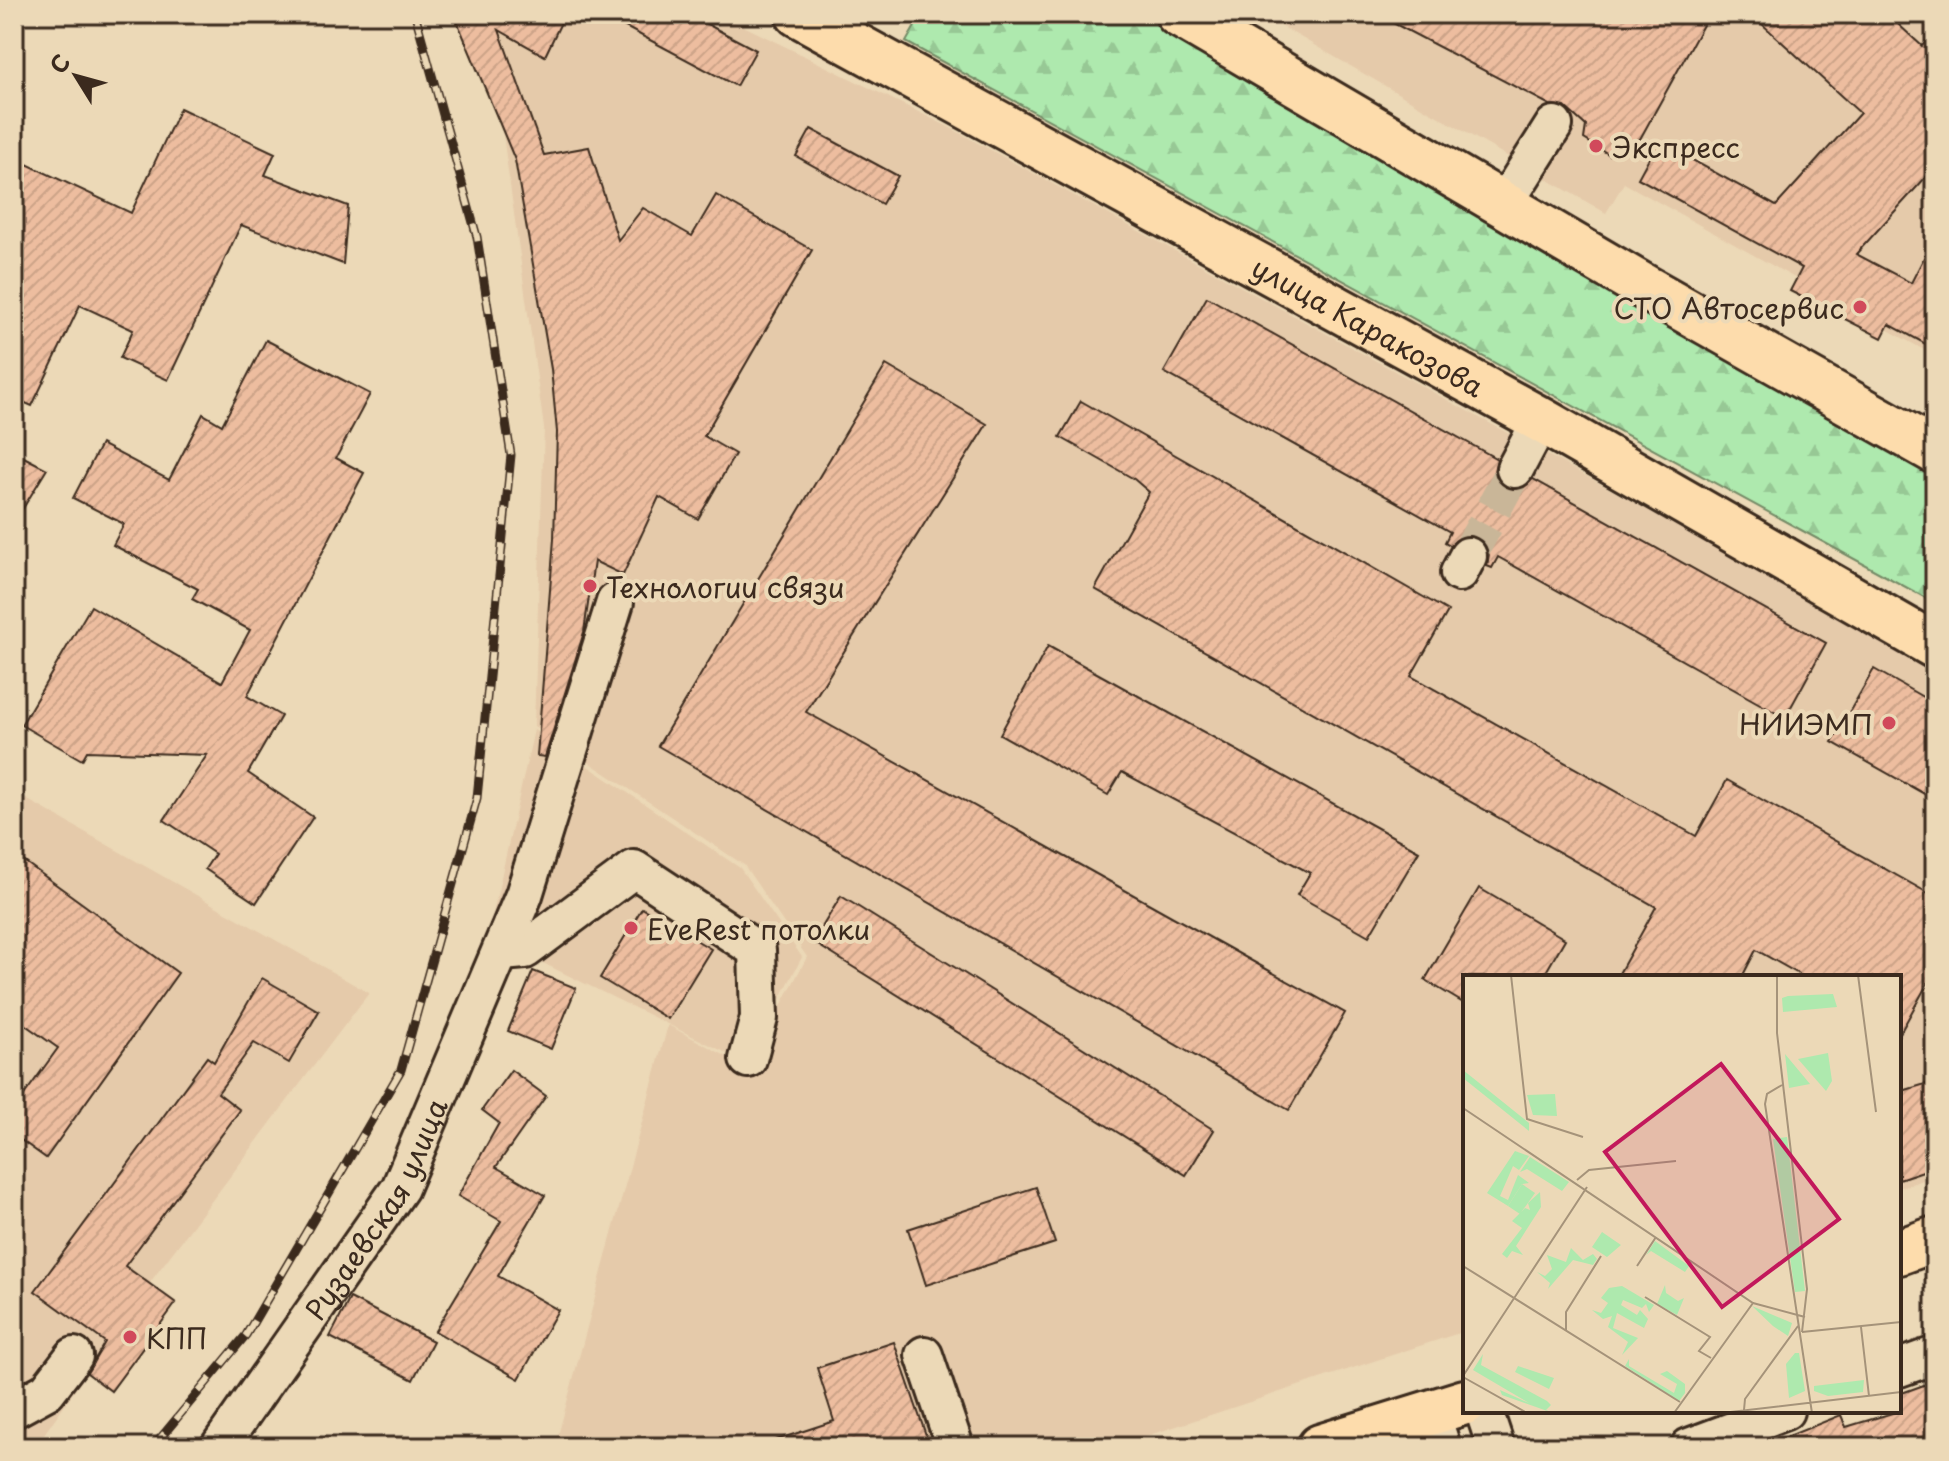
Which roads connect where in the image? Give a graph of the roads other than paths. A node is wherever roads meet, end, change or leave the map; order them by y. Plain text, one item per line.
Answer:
1 (798, 14) edge
2 (1178, 14) edge
3 (1554, 125) dead end
4 (1504, 204) junction
5 (1541, 420) junction
6 (1935, 451) edge
7 (1515, 469) tunnel mouth
8 (615, 602) dead end
9 (1935, 646) edge
10 (502, 952) junction
11 (748, 1059) dead end
12 (1935, 1239) edge
13 (1901, 1251) edge
14 (924, 1355) dead end
15 (1935, 1355) edge
16 (74, 1356) dead end
17 (1901, 1367) edge
18 (14, 1409) edge
19 (1485, 1413) edge
20 (1780, 1413) edge
21 (1446, 1420) edge
22 (219, 1447) edge
23 (955, 1447) edge
24 (1320, 1447) edge
25 (1496, 1447) edge
26 (1689, 1447) edge

1 - 5 main road, улица Каракозова
2 - 4 main road
3 - 4 street
4 - 6 main road
5 - 7 street
5 - 9 main road, улица Каракозова
8 - 10 street, Рузаевская улица
10 - 11 street
10 - 22 street, Рузаевская улица
12 - 13 main road
14 - 23 street
15 - 17 street
16 - 18 street
19 - 25 street
20 - 26 street
21 - 24 main road

